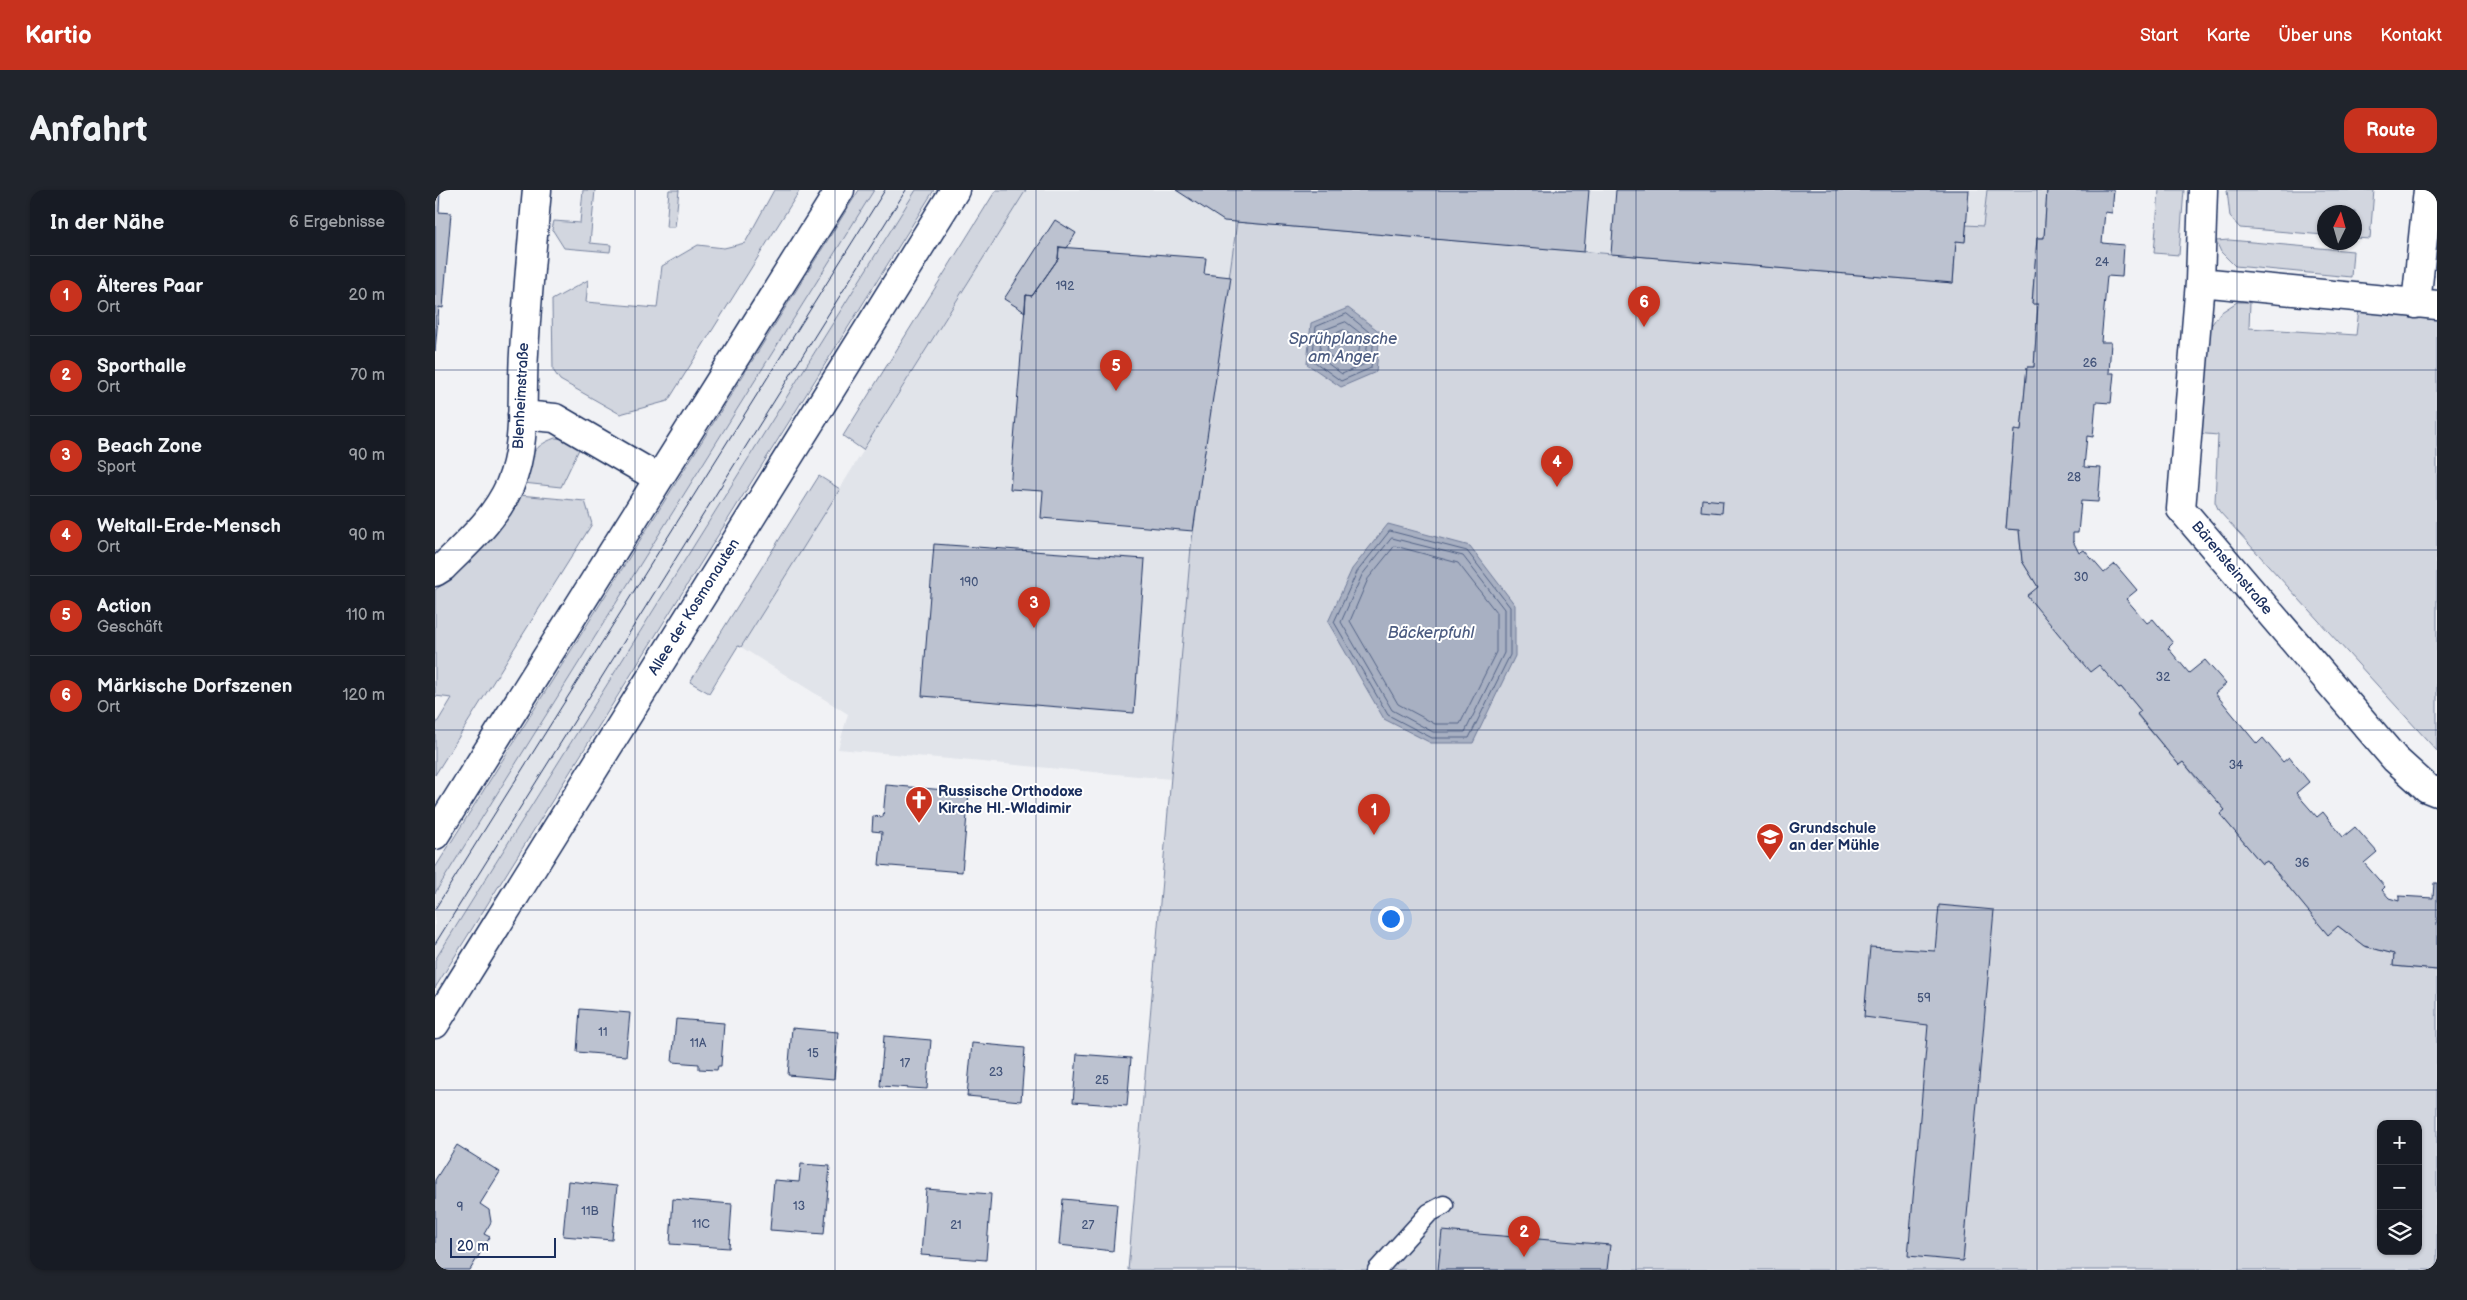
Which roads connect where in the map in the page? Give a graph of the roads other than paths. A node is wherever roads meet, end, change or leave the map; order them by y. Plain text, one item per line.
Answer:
1 (537, 190) edge
2 (839, 190) edge
3 (955, 190) edge
4 (2203, 190) edge
5 (2428, 190) edge
6 (2200, 282) junction
7 (2427, 304) edge
8 (522, 415) junction
9 (658, 478) junction
10 (435, 572) edge
11 (2437, 792) edge
12 (435, 835) edge
13 (435, 1024) edge
14 (1444, 1205) dead end
15 (1377, 1270) edge

1 - 8 main road, Blenheimstraße
2 - 9 main road
3 - 13 main road, Allee der Kosmonauten
4 - 6 main road, Bärensteinstraße
5 - 7 main road
6 - 7 main road
6 - 11 main road, Bärensteinstraße
8 - 9 main road
8 - 10 main road, Blenheimstraße
9 - 12 main road
14 - 15 lane

